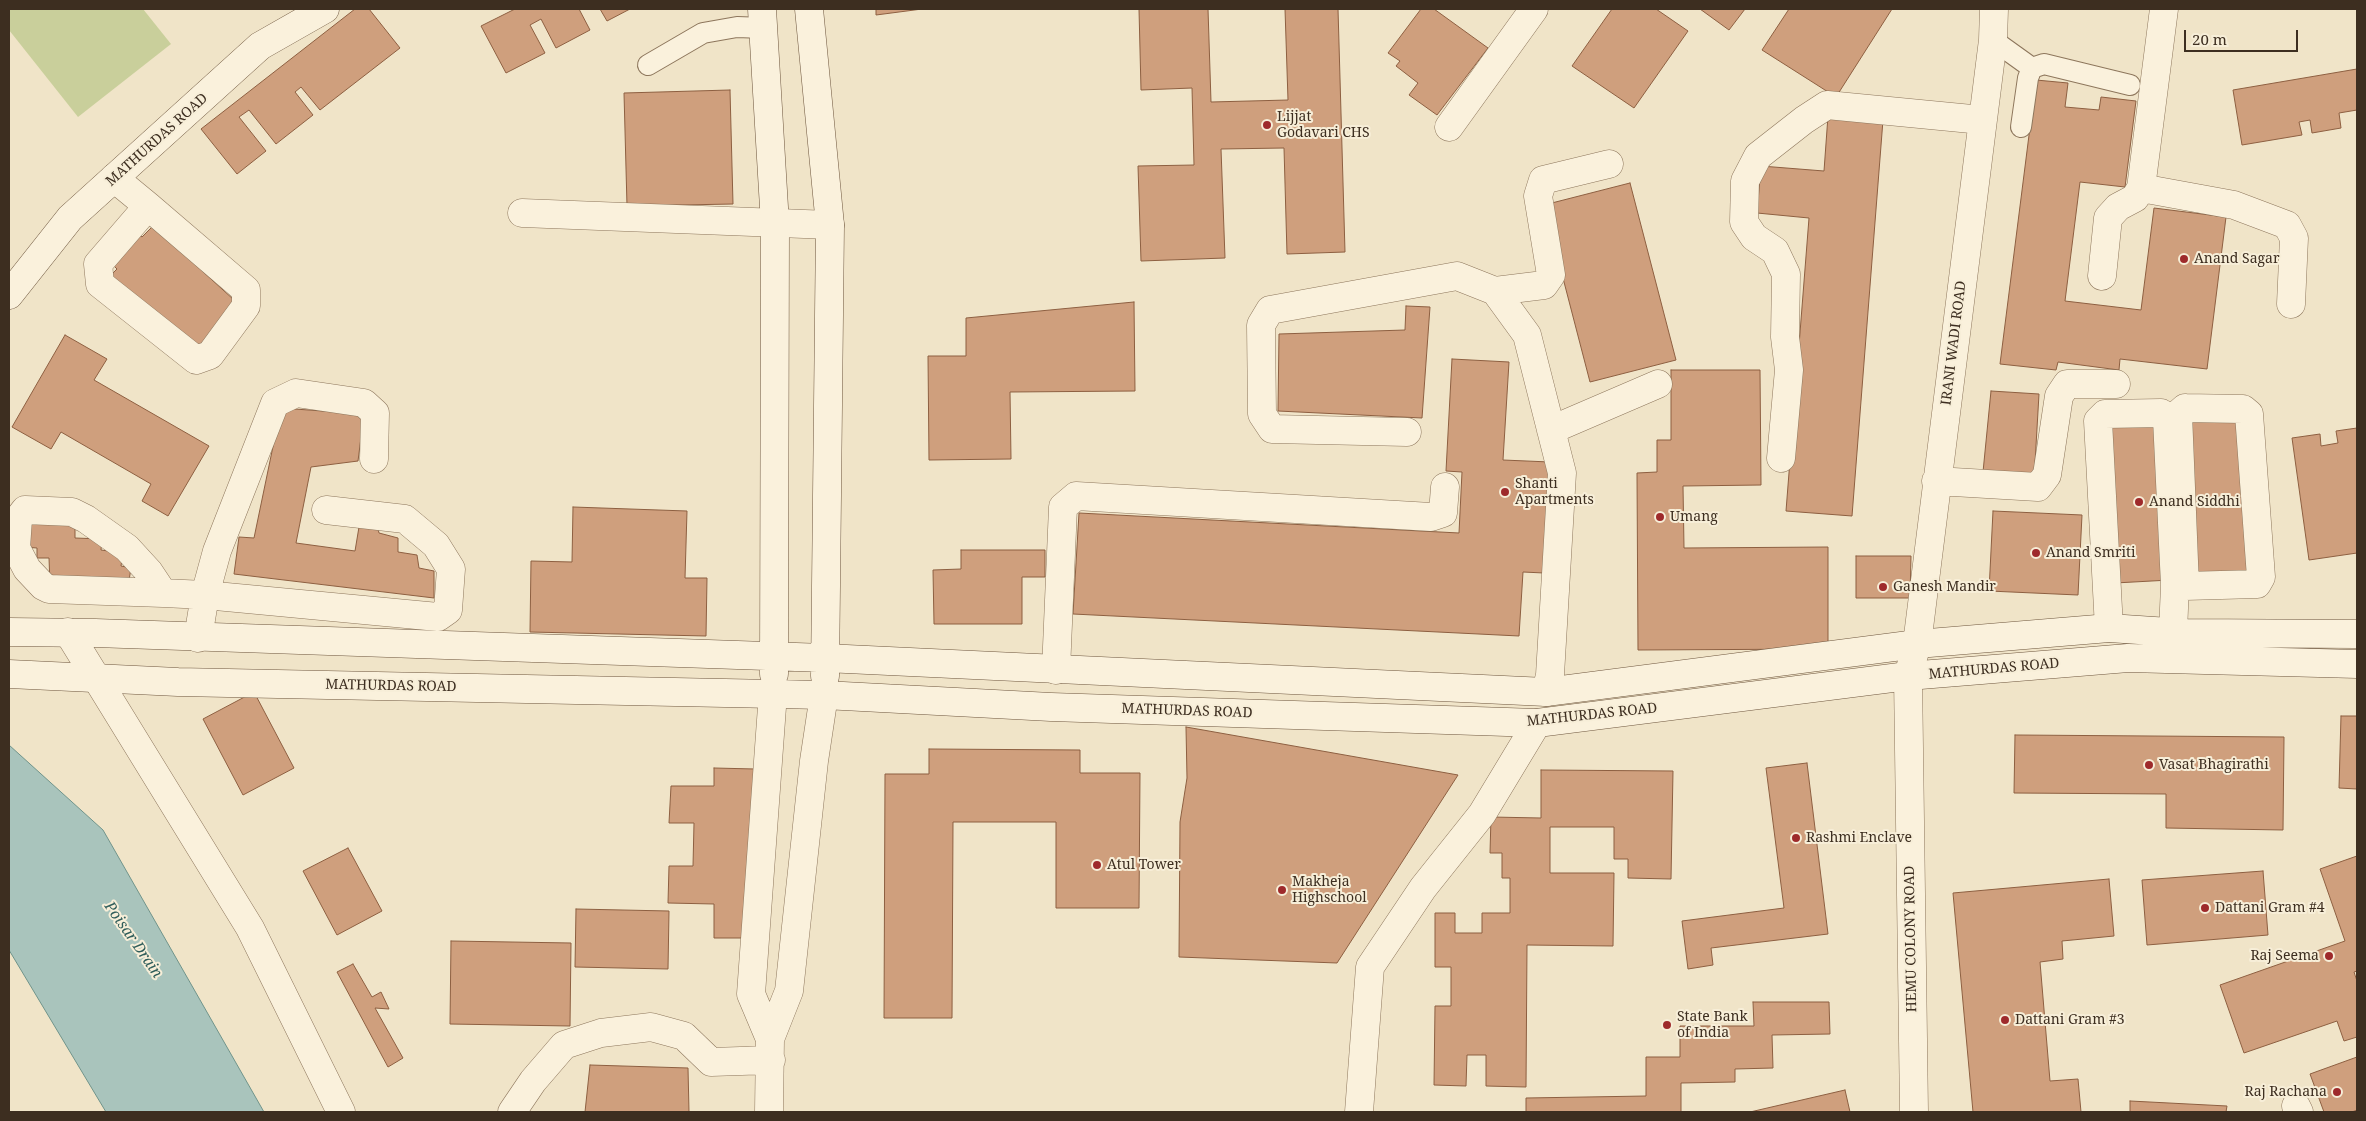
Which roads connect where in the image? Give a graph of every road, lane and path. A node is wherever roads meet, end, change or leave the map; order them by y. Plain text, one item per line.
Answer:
1 (325, 9) edge
2 (808, 9) edge
3 (1534, 9) edge
4 (1994, 9) edge
5 (2164, 9) edge
6 (763, 18) edge
7 (1993, 40) junction
8 (648, 65) dead end
9 (2032, 68) junction
10 (2130, 85) dead end
11 (1982, 120) junction
12 (1449, 127) dead end
13 (2021, 127) dead end
14 (1609, 164) dead end
15 (114, 178) junction
16 (2141, 188) junction
17 (148, 206) junction
18 (522, 213) dead end
19 (775, 224) junction
20 (830, 225) junction
21 (2102, 276) dead end
22 (1495, 291) junction
23 (9, 295) edge
24 (2291, 304) dead end
25 (1658, 384) dead end
26 (2116, 384) dead end
27 (1551, 430) junction
28 (1407, 432) dead end
29 (1781, 458) dead end
30 (374, 459) dead end
31 (1936, 481) junction
32 (1445, 487) dead end
33 (326, 510) dead end
34 (2092, 521) dead end
35 (2185, 586) junction
36 (163, 594) junction
37 (205, 595) junction
38 (2099, 629) junction
39 (9, 632) edge
40 (68, 632) junction
41 (2179, 633) junction
42 (2357, 634) edge
43 (198, 638) junction
44 (1917, 644) junction
45 (775, 657) junction
46 (825, 658) junction
47 (2357, 664) edge
48 (1056, 670) junction
49 (9, 674) edge
50 (1908, 676) junction
51 (95, 678) junction
52 (1546, 692) junction
53 (773, 693) junction
54 (824, 695) junction
55 (1537, 723) junction
56 (771, 1050) junction
57 (341, 1112) edge
58 (512, 1112) edge
59 (769, 1112) edge
60 (1359, 1112) edge
61 (1914, 1112) edge

1 - 15 street, MATHURDAS ROAD
2 - 20 street
3 - 12 street
4 - 7 street, IRANI WADI ROAD
5 - 16 street
6 - 8 lane
6 - 19 street
7 - 9 lane
7 - 11 street, IRANI WADI ROAD
9 - 10 lane
9 - 13 lane
11 - 29 street
11 - 31 street, IRANI WADI ROAD
14 - 22 street
15 - 17 street
15 - 23 street, MATHURDAS ROAD
16 - 21 street
16 - 24 street
17 - 17 street
18 - 19 street
19 - 20 street
19 - 45 street
20 - 46 street
22 - 27 street
22 - 28 street
25 - 27 street
26 - 31 street
27 - 52 street
30 - 37 street
31 - 44 street, IRANI WADI ROAD
32 - 48 street
33 - 37 street
34 - 38 street
35 - 35 street
35 - 41 street
36 - 36 street
36 - 37 street
37 - 43 street
38 - 41 street
38 - 41 street
38 - 44 street
39 - 40 street
40 - 43 street
40 - 51 street
41 - 42 street
43 - 45 street
44 - 50 street, IRANI WADI ROAD
44 - 52 street
45 - 46 street
45 - 53 street
46 - 48 street
46 - 54 street
47 - 50 street, MATHURDAS ROAD
48 - 52 street
49 - 51 street, MATHURDAS ROAD
50 - 55 street, MATHURDAS ROAD
50 - 61 street, HEMU COLONY ROAD
51 - 53 street, MATHURDAS ROAD
51 - 57 street
53 - 54 street, MATHURDAS ROAD
53 - 56 street
54 - 55 street, MATHURDAS ROAD
54 - 56 street
55 - 60 street
56 - 58 street
56 - 59 street

